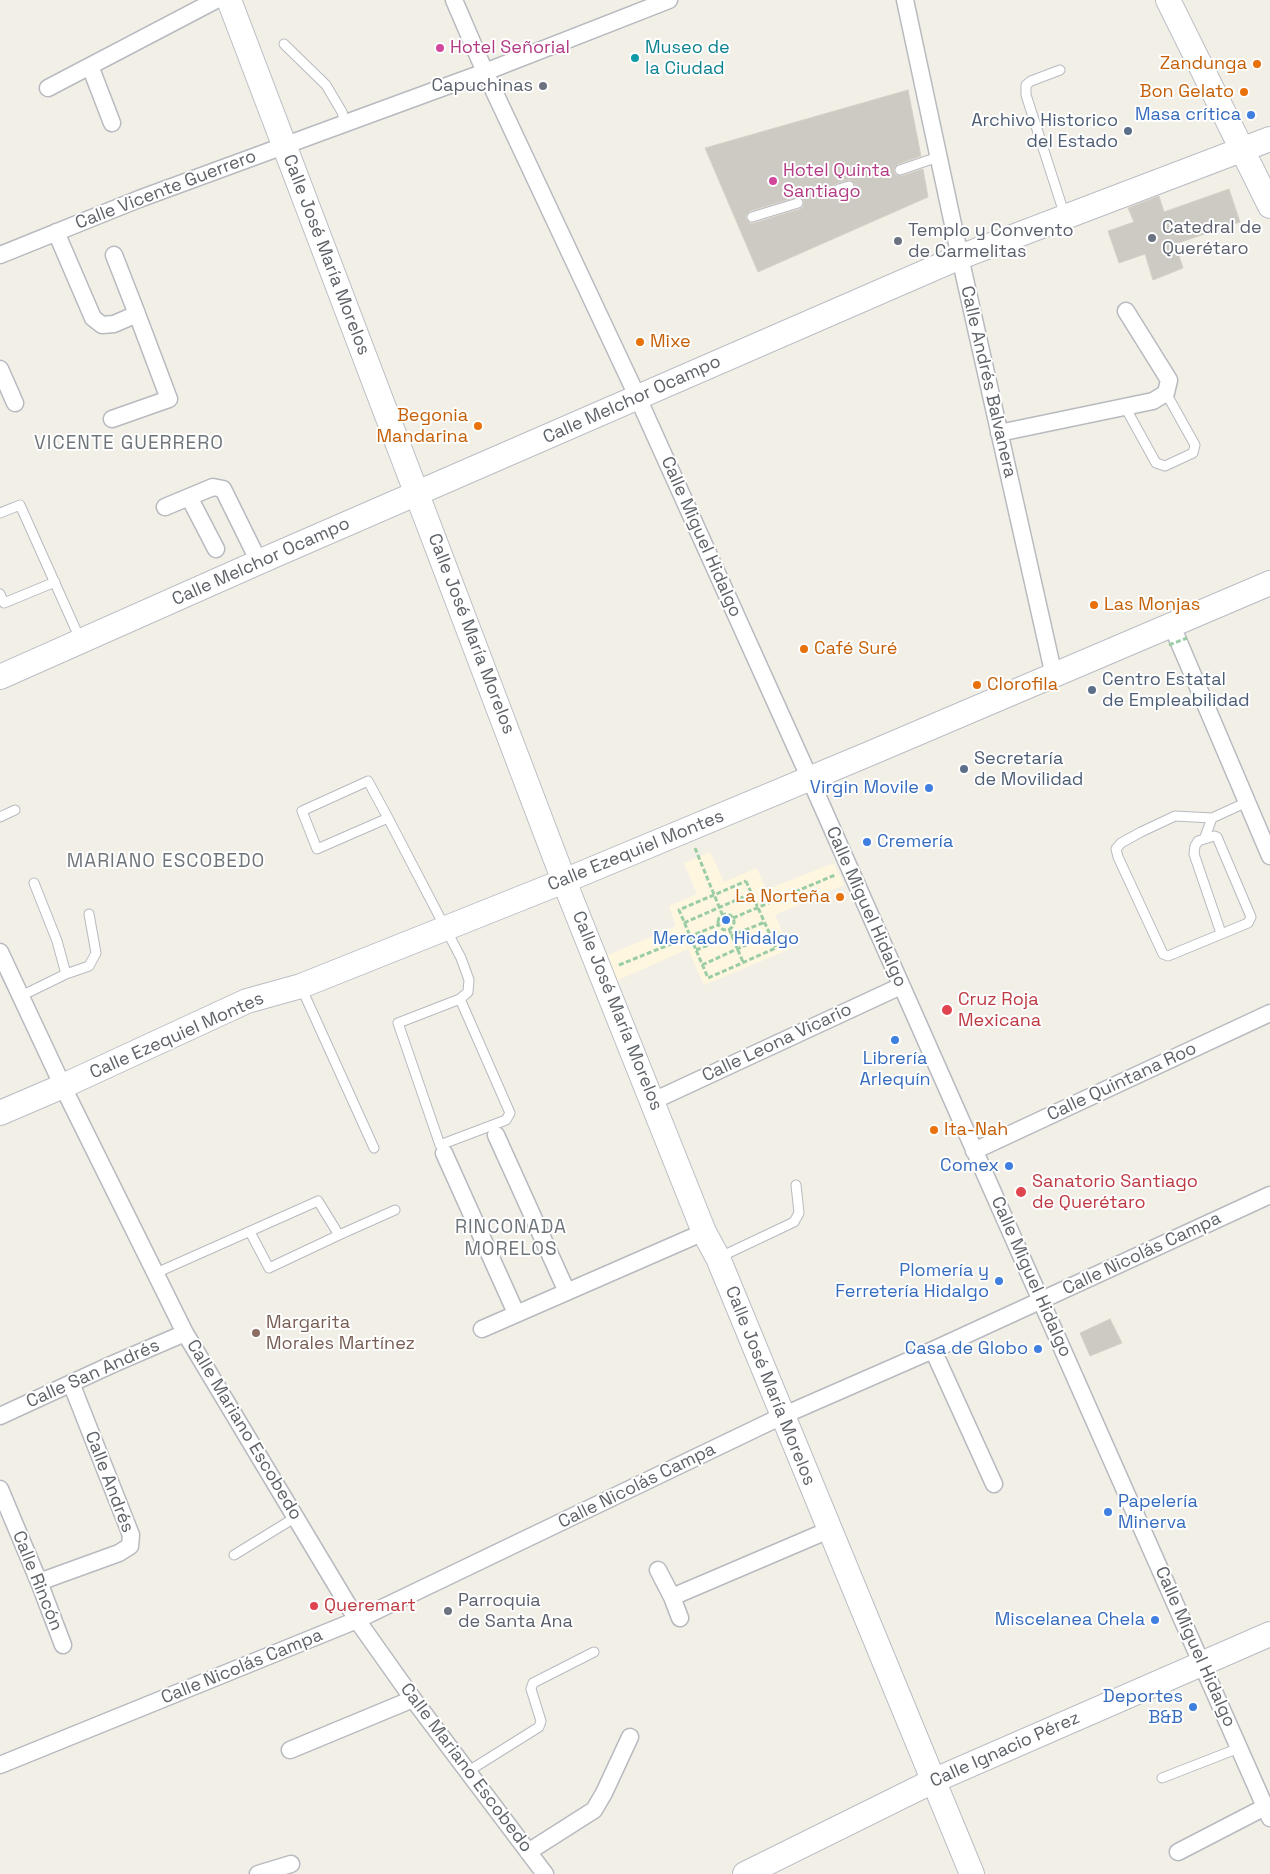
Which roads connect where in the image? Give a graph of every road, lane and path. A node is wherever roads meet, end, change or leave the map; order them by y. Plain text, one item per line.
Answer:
1 (216, 0) edge
2 (229, 0) edge
3 (454, 0) edge
4 (669, 0) edge
5 (905, 0) edge
6 (1168, 0) edge
7 (284, 44) dead end
8 (90, 66) junction
9 (1060, 70) dead end
10 (485, 72) junction
11 (48, 88) dead end
12 (112, 123) dead end
13 (344, 123) junction
14 (1270, 138) edge
15 (284, 145) junction
16 (1243, 149) junction
17 (938, 157) junction
18 (900, 170) dead end
19 (849, 186) dead end
20 (839, 189) dead end
21 (798, 203) dead end
22 (1270, 206) edge
23 (1065, 216) junction
24 (752, 217) dead end
25 (56, 232) junction
26 (0, 255) edge
27 (114, 255) dead end
28 (960, 257) junction
29 (1126, 311) dead end
30 (137, 314) junction
31 (0, 369) edge
32 (1166, 393) junction
33 (638, 398) junction
34 (15, 403) dead end
35 (1125, 407) junction
36 (112, 419) dead end
37 (999, 433) junction
38 (418, 494) junction
39 (189, 497) junction
40 (165, 507) dead end
41 (0, 513) edge
42 (216, 549) dead end
43 (260, 562) junction
44 (55, 582) junction
45 (1270, 583) edge
46 (0, 594) edge
47 (1176, 636) junction
48 (82, 642) junction
49 (1054, 676) junction
50 (0, 677) edge
51 (810, 779) junction
52 (1247, 802) junction
53 (15, 810) dead end
54 (0, 817) edge
55 (388, 818) junction
56 (1212, 818) junction
57 (687, 830) junction
58 (1205, 837) junction
59 (1270, 856) edge
60 (850, 868) junction
61 (564, 880) junction
62 (34, 884) dead end
63 (752, 893) junction
64 (714, 895) junction
65 (719, 908) junction
66 (759, 908) junction
67 (89, 914) dead end
68 (722, 914) junction
69 (733, 918) junction
70 (765, 922) junction
71 (684, 923) junction
72 (718, 925) junction
73 (445, 928) junction
74 (729, 929) junction
75 (1221, 933) junction
76 (777, 935) dead end
77 (690, 936) junction
78 (732, 936) junction
79 (771, 936) junction
80 (737, 949) junction
81 (696, 950) junction
82 (0, 952) edge
83 (742, 962) junction
84 (702, 965) junction
85 (601, 972) junction
86 (66, 974) junction
87 (301, 986) junction
88 (901, 986) junction
89 (21, 996) junction
90 (460, 1000) junction
91 (1270, 1013) edge
92 (63, 1086) junction
93 (652, 1101) junction
94 (0, 1113) edge
95 (496, 1135) dead end
96 (374, 1148) dead end
97 (974, 1151) junction
98 (444, 1153) dead end
99 (796, 1185) dead end
100 (1270, 1195) edge
101 (395, 1210) dead end
102 (250, 1232) junction
103 (704, 1232) junction
104 (339, 1235) junction
105 (718, 1258) junction
106 (156, 1273) junction
107 (567, 1292) junction
108 (1042, 1300) junction
109 (516, 1313) junction
110 (482, 1329) dead end
111 (185, 1333) junction
112 (933, 1350) junction
113 (71, 1382) junction
114 (0, 1416) edge
115 (782, 1416) junction
116 (994, 1484) dead end
117 (0, 1489) edge
118 (296, 1517) junction
119 (830, 1530) junction
120 (234, 1555) dead end
121 (658, 1570) dead end
122 (39, 1582) junction
123 (672, 1597) junction
124 (680, 1618) dead end
125 (357, 1620) junction
126 (1270, 1634) edge
127 (63, 1645) dead end
128 (594, 1652) dead end
129 (1201, 1663) junction
130 (413, 1699) junction
131 (630, 1737) dead end
132 (1239, 1748) junction
133 (290, 1750) dead end
134 (0, 1766) edge
135 (468, 1772) junction
136 (1162, 1778) dead end
137 (933, 1781) junction
138 (1268, 1812) edge
139 (528, 1852) junction
140 (1178, 1852) dead end
141 (292, 1864) dead end
142 (258, 1874) edge
143 (545, 1874) edge
144 (745, 1874) edge
145 (972, 1874) edge

1 - 8 street
2 - 15 street, Calle José María Morelos
3 - 10 street, Calle Miguel Hidalgo
4 - 10 street, Calle Vicente Guerrero
5 - 17 street, Calle Andrés Balvanera
6 - 16 street
7 - 13 lane
8 - 11 street
8 - 12 street
9 - 23 lane
10 - 13 street, Calle Vicente Guerrero
10 - 33 street, Calle Miguel Hidalgo
13 - 15 street, Calle Vicente Guerrero
14 - 16 street, Calle Melchor Ocampo
15 - 25 street, Calle Vicente Guerrero
15 - 38 street, Calle José María Morelos
16 - 22 street
16 - 23 street, Calle Melchor Ocampo
17 - 18 lane
17 - 28 street, Calle Andrés Balvanera
19 - 20 lane
21 - 24 lane
23 - 28 street, Calle Melchor Ocampo
25 - 26 street, Calle Vicente Guerrero
25 - 30 street
27 - 30 street
28 - 33 street, Calle Melchor Ocampo
28 - 37 street, Calle Andrés Balvanera
29 - 32 street
30 - 36 street
31 - 34 street
32 - 35 street
32 - 35 lane
33 - 38 street, Calle Melchor Ocampo
33 - 51 street, Calle Miguel Hidalgo
35 - 37 street
37 - 49 street, Calle Andrés Balvanera
38 - 43 street, Calle Melchor Ocampo
38 - 61 street, Calle José María Morelos
39 - 40 street
39 - 42 street
39 - 43 street
41 - 44 lane
43 - 48 street, Calle Melchor Ocampo
44 - 46 lane
44 - 48 lane
45 - 47 street, Calle Ezequiel Montes
47 - 49 street, Calle Ezequiel Montes
47 - 52 street
48 - 50 street, Calle Melchor Ocampo
49 - 51 street, Calle Ezequiel Montes
51 - 57 street, Calle Ezequiel Montes
51 - 60 street, Calle Miguel Hidalgo
52 - 56 lane
52 - 59 street
53 - 54 lane
55 - 55 lane
55 - 73 lane
56 - 58 lane
56 - 75 lane
57 - 61 street, Calle Ezequiel Montes
57 - 64 path
58 - 75 lane
58 - 75 lane
60 - 66 path
60 - 88 street, Calle Miguel Hidalgo
61 - 73 street, Calle Ezequiel Montes
61 - 85 street, Calle José María Morelos
62 - 86 lane
63 - 64 path
63 - 65 path
63 - 66 path
64 - 65 path
64 - 71 path
65 - 68 path
65 - 71 path
66 - 69 path
66 - 70 path
67 - 86 lane
68 - 69 path
68 - 72 path
69 - 74 path
70 - 78 path
70 - 79 path
71 - 77 path
72 - 74 path
72 - 77 path
73 - 87 street, Calle Ezequiel Montes
73 - 90 lane
74 - 78 path
76 - 79 path
77 - 81 path
77 - 85 path
78 - 80 path
78 - 81 path
79 - 80 path
79 - 83 path
80 - 83 path
80 - 84 path
81 - 84 path
82 - 89 street, Calle Mariano Escobedo
83 - 84 path
85 - 93 street, Calle José María Morelos
86 - 89 lane
87 - 92 street, Calle Ezequiel Montes
87 - 96 lane
88 - 93 street, Calle Leona Vicario
88 - 97 street, Calle Miguel Hidalgo
89 - 92 street, Calle Mariano Escobedo
90 - 90 lane
91 - 97 street, Calle Quintana Roo
92 - 94 street, Calle Ezequiel Montes
92 - 106 street, Calle Mariano Escobedo
93 - 103 street, Calle José María Morelos
95 - 107 street
97 - 108 street, Calle Miguel Hidalgo
98 - 109 street
99 - 105 lane
100 - 108 street, Calle Nicolás Campa
101 - 104 lane
102 - 104 lane
102 - 104 lane
102 - 106 lane
103 - 105 street, Calle José María Morelos
103 - 107 street
105 - 115 street, Calle José María Morelos
106 - 111 street, Calle Mariano Escobedo
107 - 109 street
108 - 112 street, Calle Nicolás Campa
108 - 129 street, Calle Miguel Hidalgo
109 - 110 street
111 - 113 street, Calle San Andrés
111 - 118 street, Calle Mariano Escobedo
112 - 115 street, Calle Nicolás Campa
112 - 116 street
113 - 114 street, Calle San Andrés
113 - 122 street, Calle Andrés
115 - 119 street, Calle José María Morelos
115 - 125 street, Calle Nicolás Campa
117 - 122 street, Calle Rincón
118 - 120 lane
118 - 125 street, Calle Mariano Escobedo
119 - 123 street
119 - 137 street, Calle José María Morelos
121 - 123 street
122 - 127 street, Calle Rincón
123 - 124 street
125 - 130 street, Calle Mariano Escobedo
125 - 134 street, Calle Nicolás Campa
126 - 129 street, Calle Ignacio Pérez
128 - 135 lane
129 - 132 street, Calle Miguel Hidalgo
129 - 137 street, Calle Ignacio Pérez
130 - 133 street
130 - 135 street, Calle Mariano Escobedo
131 - 139 street
132 - 136 lane
132 - 138 street, Calle Miguel Hidalgo
135 - 139 street, Calle Mariano Escobedo
137 - 144 street, Calle Ignacio Pérez
137 - 145 street, Calle José María Morelos
138 - 140 street
139 - 143 street, Calle Mariano Escobedo
141 - 142 street

